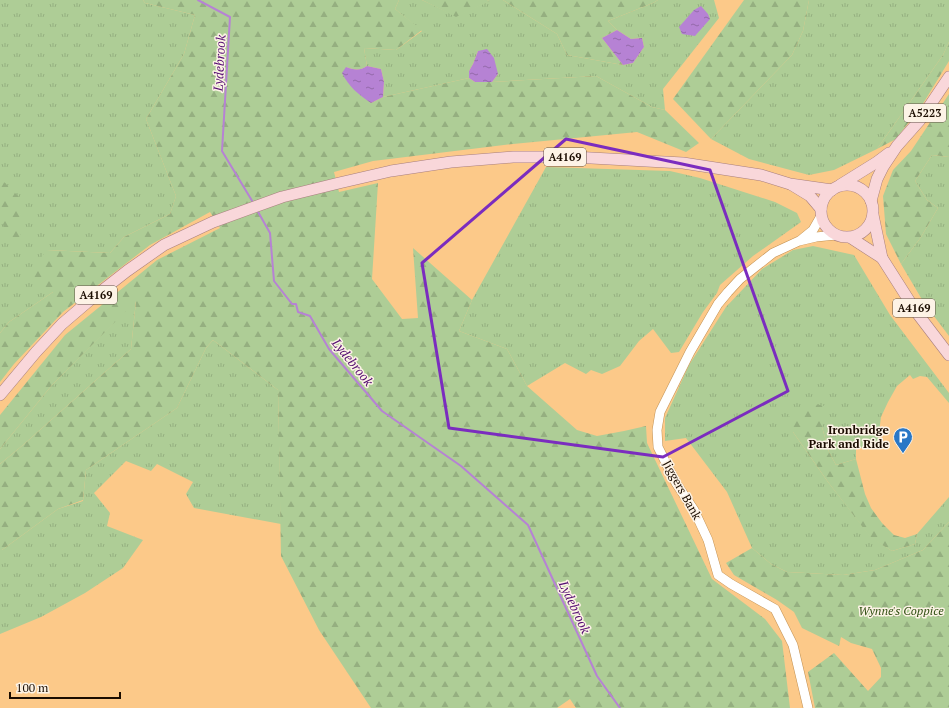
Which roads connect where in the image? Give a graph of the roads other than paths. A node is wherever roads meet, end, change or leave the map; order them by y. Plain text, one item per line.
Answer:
1 (949, 77) edge
2 (897, 146) junction
3 (790, 184) junction
4 (835, 188) junction
5 (872, 201) junction
6 (821, 212) junction
7 (873, 215) junction
8 (836, 235) junction
9 (851, 238) junction
10 (799, 241) junction
11 (882, 258) junction
12 (949, 355) edge
13 (0, 395) edge
14 (808, 708) edge

1 - 2 main road, A5223
2 - 4 main road, A5223
2 - 5 main road, A5223
3 - 4 main road, A4169
3 - 6 main road, A4169
3 - 13 main road, A4169
4 - 5 main road
4 - 6 main road
5 - 7 main road
6 - 8 main road
6 - 10 street, Jiggers Bank
7 - 9 main road
7 - 11 main road, A4169
8 - 9 main road
8 - 10 street, Jiggers Bank
9 - 11 main road, A4169
10 - 14 street, Jiggers Bank
11 - 12 main road, A4169

